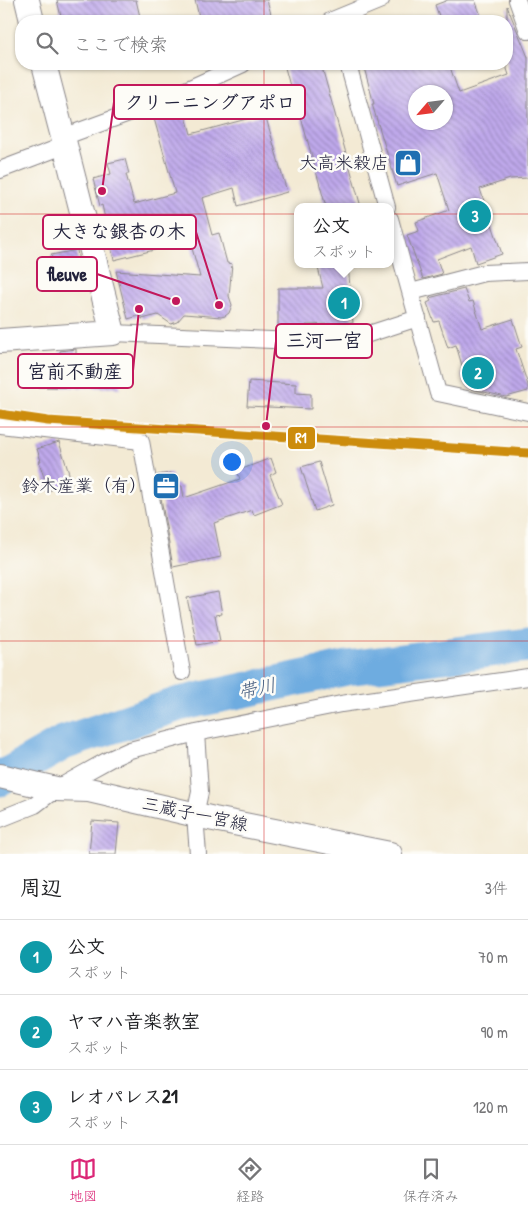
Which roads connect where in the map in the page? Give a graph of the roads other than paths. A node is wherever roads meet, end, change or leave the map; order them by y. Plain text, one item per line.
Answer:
1 (27, 0) edge
2 (381, 0) edge
3 (517, 0) edge
4 (31, 15) edge
5 (346, 15) edge
6 (528, 31) edge
7 (46, 70) edge
8 (230, 70) edge
9 (350, 70) edge
10 (65, 141) junction
11 (0, 170) edge
12 (386, 203) edge
13 (394, 234) edge
14 (528, 271) edge
15 (410, 292) junction
16 (418, 318) junction
17 (113, 333) junction
18 (0, 341) edge
19 (528, 412) edge
20 (0, 424) edge
21 (182, 672) dead end
22 (528, 677) edge
23 (196, 733) junction
24 (0, 776) edge
25 (47, 787) junction
26 (195, 815) junction
27 (0, 819) edge
28 (314, 847) edge
29 (198, 854) edge
30 (390, 854) edge

1 - 4 main road
2 - 5 street
3 - 6 street
7 - 10 main road
8 - 10 street
9 - 12 street
10 - 11 street
10 - 17 main road
13 - 15 street
14 - 15 street
15 - 16 street
16 - 17 street
16 - 19 street
17 - 18 main road
20 - 21 street
22 - 23 street
23 - 25 street
23 - 26 street
24 - 25 main road, 三蔵子一宮線
25 - 26 main road, 三蔵子一宮線
25 - 27 street
26 - 28 main road, 三蔵子一宮線
26 - 29 street
28 - 30 main road, 三蔵子一宮線

